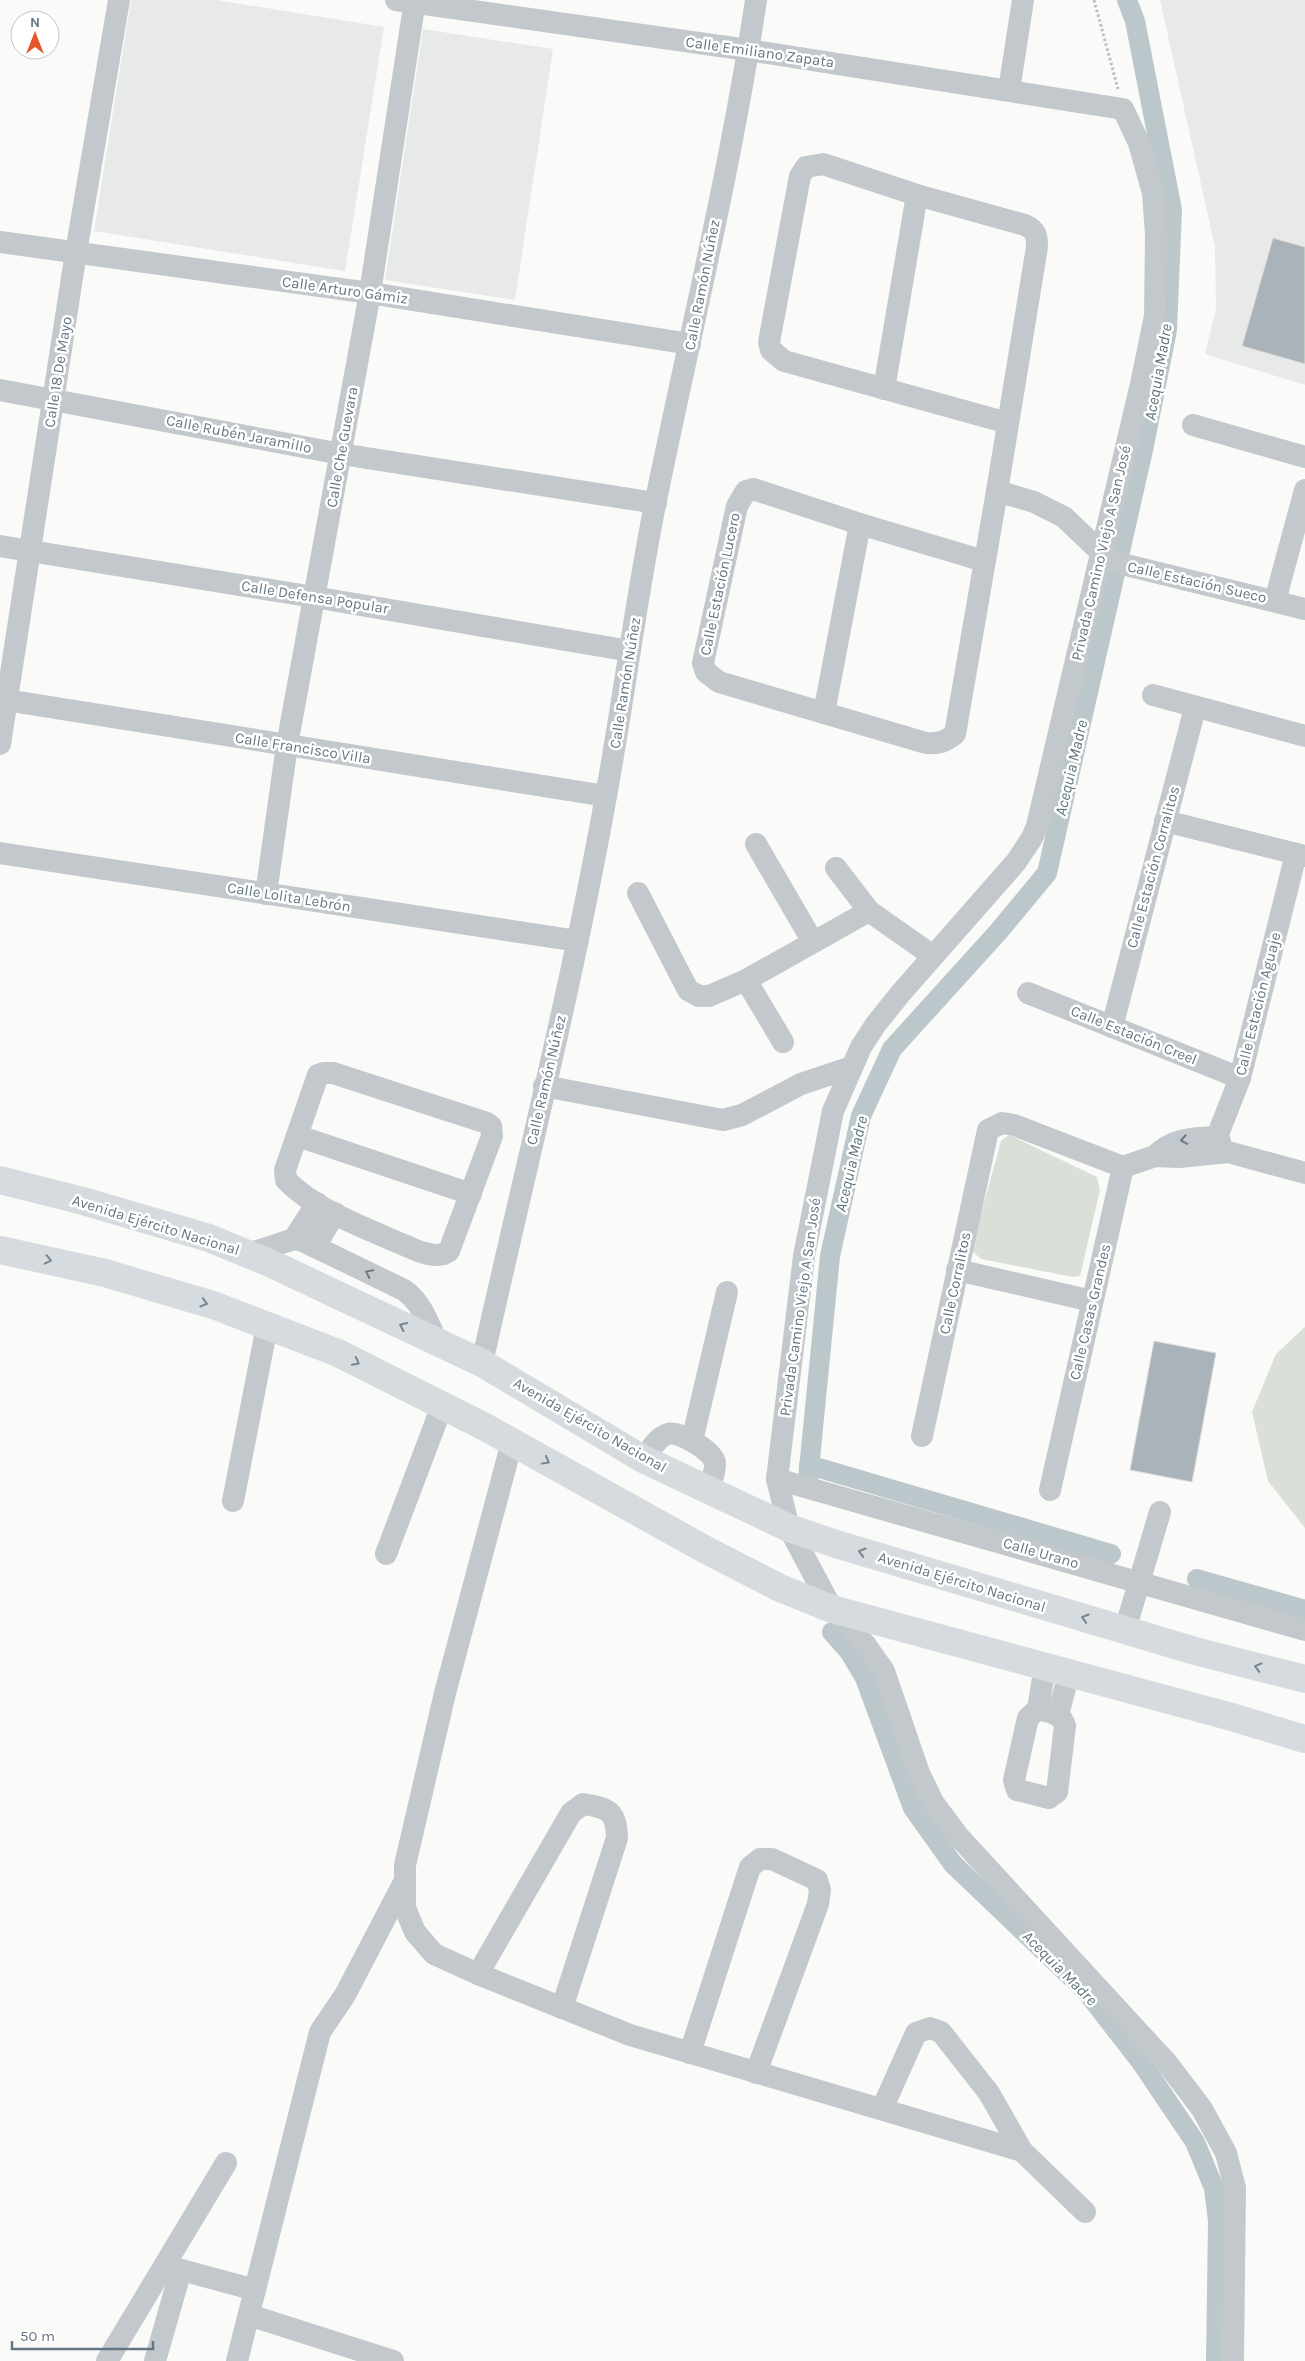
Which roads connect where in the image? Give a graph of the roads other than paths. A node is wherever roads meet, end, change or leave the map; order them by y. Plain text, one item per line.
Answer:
1 (119, 0) edge
2 (756, 0) edge
3 (1023, 0) edge
4 (409, 1) edge
5 (748, 50) junction
6 (1009, 90) junction
7 (1123, 109) joint
8 (917, 194) junction
9 (0, 242) edge
10 (76, 252) junction
11 (370, 293) junction
12 (690, 344) junction
13 (0, 390) edge
14 (884, 390) junction
15 (54, 399) junction
16 (1008, 423) junction
17 (1194, 425) dead end
18 (341, 454) junction
19 (1305, 457) edge
20 (1305, 490) edge
21 (997, 492) junction
22 (656, 503) junction
23 (860, 524) junction
24 (0, 546) edge
25 (30, 551) junction
26 (1114, 560) junction
27 (984, 561) junction
28 (314, 597) junction
29 (1275, 601) junction
30 (1305, 609) edge
31 (630, 651) junction
32 (1152, 695) dead end
33 (3, 699) edge
34 (1195, 708) junction
35 (824, 713) junction
36 (1305, 736) edge
37 (0, 744) edge
38 (287, 745) junction
39 (606, 796) junction
40 (1165, 822) junction
41 (756, 844) dead end
42 (0, 853) edge
43 (1301, 855) edge
44 (836, 868) dead end
45 (638, 893) dead end
46 (266, 894) junction
47 (869, 911) junction
48 (578, 941) junction
49 (813, 942) junction
50 (933, 956) junction
51 (746, 980) junction
52 (1028, 993) dead end
53 (1112, 1027) junction
54 (783, 1042) dead end
55 (852, 1067) junction
56 (1240, 1078) junction
57 (544, 1086) junction
58 (298, 1136) junction
59 (1218, 1147) junction
60 (1123, 1167) junction
61 (1305, 1173) edge
62 (0, 1180) edge
63 (471, 1194) junction
64 (326, 1208) junction
65 (294, 1239) junction
66 (316, 1247) junction
67 (0, 1250) edge
68 (248, 1254) junction
69 (957, 1270) junction
70 (727, 1292) dead end
71 (1092, 1301) junction
72 (267, 1326) junction
73 (437, 1342) junction
74 (482, 1363) junction
75 (442, 1406) junction
76 (922, 1436) dead end
77 (692, 1441) junction
78 (512, 1442) junction
79 (644, 1459) junction
80 (777, 1479) junction
81 (708, 1490) junction
82 (1050, 1490) dead end
83 (233, 1501) dead end
84 (1160, 1512) dead end
85 (789, 1528) junction
86 (386, 1554) dead end
87 (1140, 1581) junction
88 (832, 1609) junction
89 (1125, 1630) junction
90 (1305, 1630) edge
91 (1057, 1669) junction
92 (1305, 1680) edge
93 (1048, 1712) dead end
94 (1305, 1739) edge
95 (405, 1881) junction
96 (478, 1974) junction
97 (562, 2008) junction
98 (690, 2053) junction
99 (756, 2072) junction
100 (882, 2109) junction
101 (1022, 2151) junction
102 (226, 2163) dead end
103 (1085, 2212) dead end
104 (173, 2268) junction
105 (255, 2290) junction
106 (249, 2315) junction
107 (108, 2361) edge
108 (155, 2361) edge
109 (237, 2361) edge
110 (393, 2361) edge
111 (1233, 2361) edge

1 - 10 street, Calle 18 De Mayo
2 - 5 street, Calle Ramón Núñez
3 - 6 street
4 - 5 street, Calle Emiliano Zapata
4 - 11 street, Calle Che Guevara
5 - 6 street, Calle Emiliano Zapata
5 - 12 street, Calle Ramón Núñez
6 - 7 street, Calle Emiliano Zapata
7 - 26 street, Privada Camino Viejo A San José
8 - 14 street
8 - 14 street, Calle Estación Lucero
8 - 16 street, Calle Estación Lucero
9 - 10 street, Calle Arturo Gámiz
10 - 11 street, Calle Arturo Gámiz
10 - 15 street, Calle 18 De Mayo
11 - 12 street, Calle Arturo Gámiz
11 - 18 street, Calle Che Guevara
12 - 22 street, Calle Ramón Núñez
13 - 15 street, Calle Rubén Jaramillo
14 - 16 street, Calle Estación Lucero
15 - 18 street, Calle Rubén Jaramillo
15 - 25 street, Calle 18 De Mayo
16 - 21 street, Calle Estación Lucero
17 - 19 street
18 - 22 street, Calle Rubén Jaramillo
18 - 28 street, Calle Che Guevara
20 - 29 street, Calle Estación Sueco
21 - 26 street
21 - 27 street, Calle Estación Lucero
22 - 31 street, Calle Ramón Núñez
23 - 27 street, Calle Estación Lucero
23 - 35 street
23 - 35 street, Calle Estación Lucero
24 - 25 street, Calle Defensa Popular
25 - 28 street, Calle Defensa Popular
25 - 33 street, Calle 18 De Mayo
26 - 29 street, Calle Estación Sueco
26 - 50 street, Privada Camino Viejo A San José
27 - 35 street, Calle Estación Lucero
28 - 31 street, Calle Defensa Popular
28 - 38 street, Calle Che Guevara
29 - 30 street
31 - 39 street, Calle Ramón Núñez
32 - 34 street
33 - 37 street, Calle 18 De Mayo
33 - 38 street, Calle Francisco Villa
34 - 36 street
34 - 40 street, Calle Estación Corralitos
38 - 39 street, Calle Francisco Villa
38 - 46 street, Calle Che Guevara
39 - 48 street, Calle Ramón Núñez
40 - 43 street
40 - 53 street, Calle Estación Corralitos
41 - 49 street
42 - 46 street, Calle Lolita Lebrón
43 - 56 street, Calle Estación Aguaje
44 - 47 street
45 - 51 street
46 - 48 street, Calle Lolita Lebrón
47 - 49 street
47 - 50 street
48 - 57 street, Calle Ramón Núñez
49 - 51 street
50 - 55 street, Privada Camino Viejo A San José
51 - 54 street
52 - 53 street, Calle Estación Creel
53 - 56 street, Calle Estación Creel
55 - 57 street
55 - 80 street, Privada Camino Viejo A San José
56 - 59 street, Calle Estación Aguaje
57 - 74 street, Calle Ramón Núñez
58 - 63 street
58 - 63 street
58 - 64 street
59 - 60 street
59 - 61 street
60 - 69 street, Calle Corralitos
60 - 71 street, Calle Casas Grandes
62 - 68 main road, Avenida Ejército Nacional
63 - 64 street
64 - 65 street
64 - 66 street
65 - 66 street
65 - 68 street
73 -> 66 street
67 -> 72 main road
73 -> 68 main road, Avenida Ejército Nacional
69 - 71 street
69 - 76 street, Calle Corralitos
70 - 77 street
71 - 82 street, Calle Casas Grandes
72 -> 75 main road
72 - 83 street
73 - 74 main road, Avenida Ejército Nacional
74 - 79 main road, Avenida Ejército Nacional
75 - 78 main road
75 - 86 street
77 - 79 street
77 - 81 street
78 -> 88 main road
78 - 95 street
79 - 81 main road, Avenida Ejército Nacional
80 - 85 street, Privada Camino Viejo A San José
80 - 87 street, Calle Urano
81 - 85 main road, Avenida Ejército Nacional
84 - 87 street
85 - 88 street, Privada Camino Viejo A San José
89 -> 85 main road, Avenida Ejército Nacional
87 - 89 street
87 - 90 street, Calle Urano
88 - 91 main road
88 - 111 street, Privada Camino Viejo A San José
92 -> 89 main road, Avenida Ejército Nacional
91 - 93 street
91 - 94 main road
95 - 96 street
95 - 105 street
96 - 97 street
96 - 97 street
97 - 98 street
98 - 99 street
98 - 99 street
99 - 100 street
100 - 101 street
100 - 101 street
101 - 103 street
102 - 104 street
104 - 105 street
104 - 107 street
104 - 108 street
105 - 106 street
106 - 109 street
106 - 110 street

